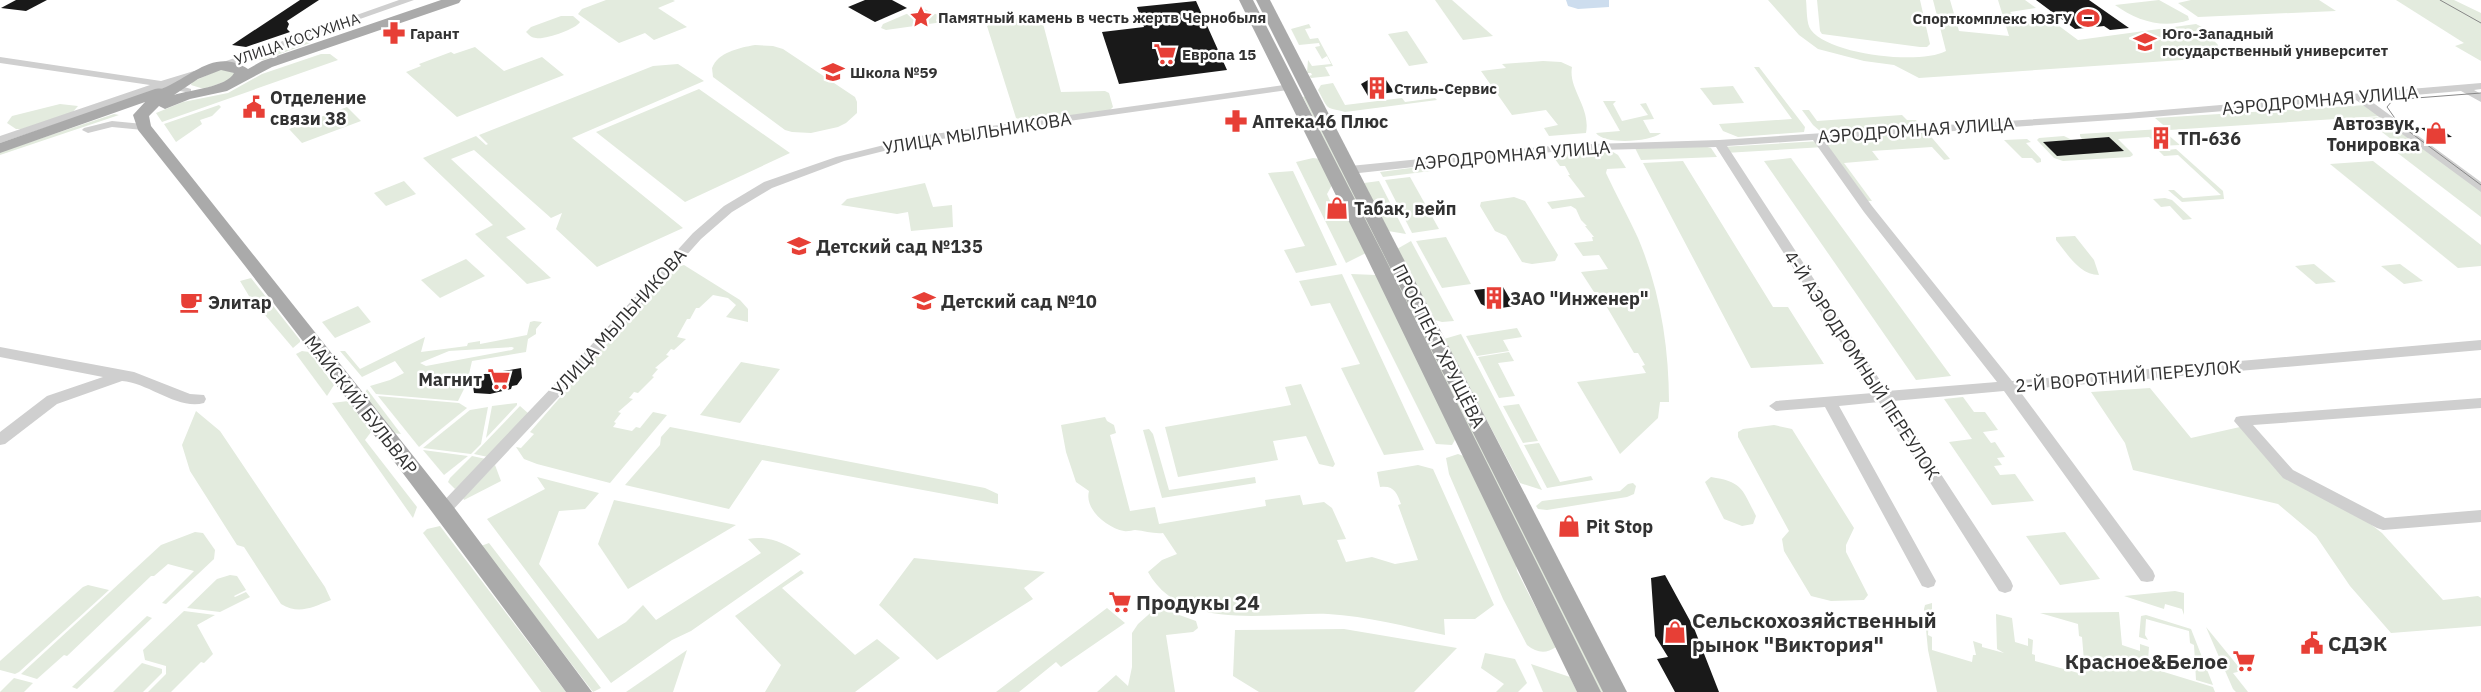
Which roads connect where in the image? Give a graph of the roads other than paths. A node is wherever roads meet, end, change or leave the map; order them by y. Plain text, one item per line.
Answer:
1 (409, 0) edge
2 (454, 0) edge
3 (1246, 0) edge
4 (1263, 0) edge
5 (0, 60) edge
6 (235, 73) junction
7 (186, 82) junction
8 (148, 85) junction
9 (1298, 86) junction
10 (2481, 86) edge
11 (2464, 88) junction
12 (2360, 98) junction
13 (2481, 100) edge
14 (144, 118) junction
15 (1816, 137) junction
16 (0, 140) edge
17 (1719, 143) junction
18 (0, 148) edge
19 (0, 159) edge
20 (1350, 170) junction
21 (2481, 188) edge
22 (2481, 344) edge
23 (0, 352) edge
24 (121, 376) junction
25 (2009, 387) junction
26 (1881, 397) junction
27 (199, 399) dead end
28 (1830, 402) junction
29 (2481, 403) edge
30 (1776, 406) dead end
31 (0, 440) edge
32 (443, 510) junction
33 (2481, 516) edge
34 (2147, 576) dead end
35 (1928, 581) dead end
36 (2005, 586) dead end
37 (580, 692) edge
38 (1589, 692) edge
39 (1615, 692) edge

1 - 7 street, УЛИЦА КОСУХИНА
2 - 6 main road, УЛИЦА КОСУХИНА
3 - 9 main road, ПРОСПЕКТ ХРУЩЁВА
4 - 9 main road, ПРОСПЕКТ ХРУЩЁВА
5 - 8 street
6 - 7 main road
6 - 7 main road, УЛИЦА КОСУХИНА
7 - 8 street
7 - 8 street
7 - 14 main road
7 - 18 main road
8 - 16 street
9 - 20 main road, ПРОСПЕКТ ХРУЩЁВА
9 - 32 street, УЛИЦА МЫЛЬНИКОВА
9 - 38 main road, ПРОСПЕКТ ХРУЩЁВА
10 - 11 street, АЭРОДРОМНАЯ УЛИЦА
11 - 12 street, АЭРОДРОМНАЯ УЛИЦА
11 - 13 street
12 - 15 street, АЭРОДРОМНАЯ УЛИЦА
12 - 21 street
14 - 19 main road
14 - 32 main road, МАЙСКИЙ БУЛЬВАР
15 - 17 street, АЭРОДРОМНАЯ УЛИЦА
15 - 25 street
17 - 20 street, АЭРОДРОМНАЯ УЛИЦА
17 - 26 street, 4-Й АЭРОДРОМНЫЙ ПЕРЕУЛОК
20 - 39 main road, ПРОСПЕКТ ХРУЩЁВА
22 - 25 street, 2-Й ВОРОТНИЙ ПЕРЕУЛОК
23 - 24 street
24 - 27 street
24 - 31 street
25 - 26 street, 2-Й ВОРОТНИЙ ПЕРЕУЛОК
25 - 34 street
26 - 28 street, 2-Й ВОРОТНИЙ ПЕРЕУЛОК
26 - 36 street, 4-Й АЭРОДРОМНЫЙ ПЕРЕУЛОК
28 - 30 street, 2-Й ВОРОТНИЙ ПЕРЕУЛОК
28 - 35 street
29 - 33 street
32 - 37 main road, МАЙСКИЙ БУЛЬВАР

